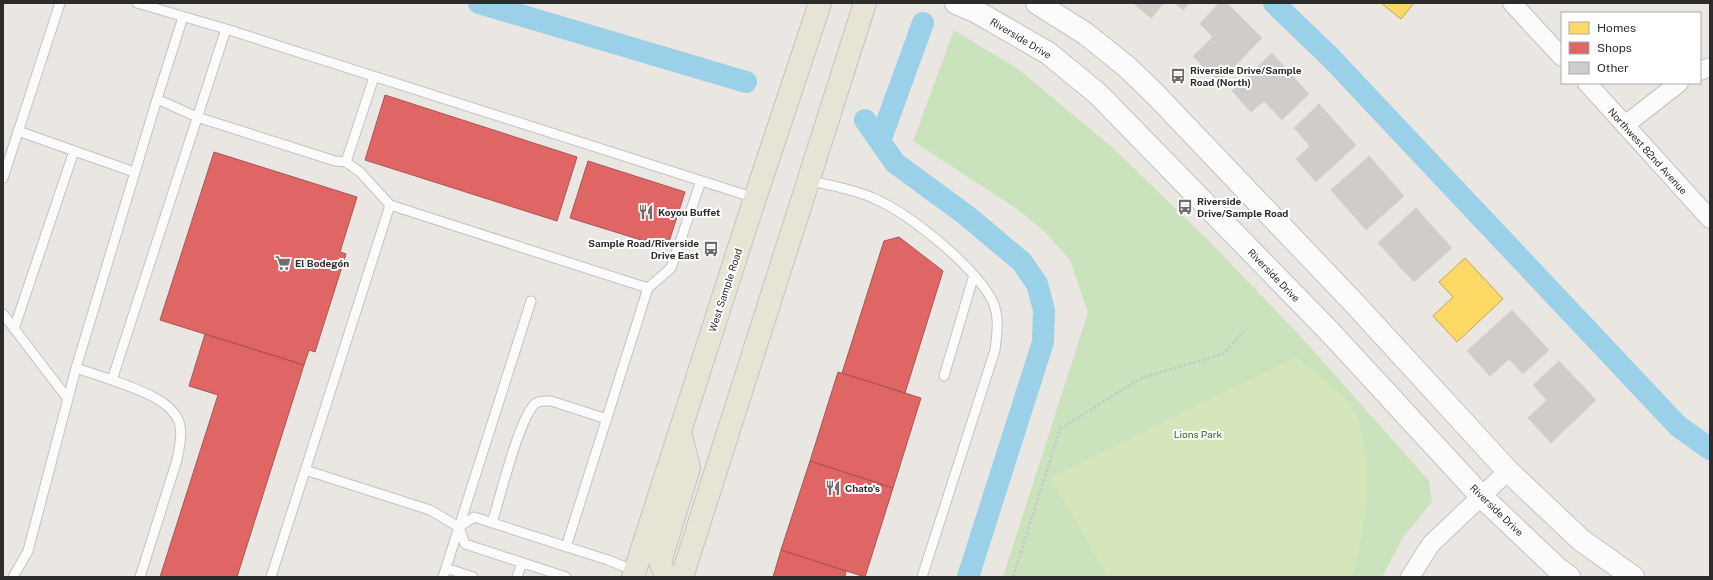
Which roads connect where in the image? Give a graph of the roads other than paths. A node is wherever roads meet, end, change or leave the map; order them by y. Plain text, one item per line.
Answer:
1 (60, 3) edge
2 (137, 3) edge
3 (820, 3) edge
4 (865, 3) edge
5 (956, 3) edge
6 (1037, 3) edge
7 (1512, 3) edge
8 (183, 17) junction
9 (226, 29) junction
10 (1561, 56) edge
11 (374, 77) junction
12 (1587, 84) edge
13 (1678, 84) edge
14 (157, 99) junction
15 (197, 117) junction
16 (1625, 125) junction
17 (18, 131) junction
18 (74, 151) junction
19 (346, 162) junction
20 (134, 172) junction
21 (3, 178) edge
22 (809, 180) junction
23 (701, 181) junction
24 (755, 198) junction
25 (390, 205) junction
26 (1710, 219) edge
27 (974, 275) junction
28 (648, 288) junction
29 (531, 301) dead end
30 (3, 314) edge
31 (14, 329) junction
32 (76, 368) junction
33 (944, 376) dead end
34 (112, 380) junction
35 (68, 399) junction
36 (607, 419) junction
37 (680, 432) junction
38 (305, 470) junction
39 (1508, 471) junction
40 (1482, 497) junction
41 (492, 523) junction
42 (459, 527) junction
43 (566, 547) junction
44 (522, 562) junction
45 (444, 573) edge
46 (635, 575) edge
47 (13, 577) edge
48 (140, 577) edge
49 (271, 577) edge
50 (473, 577) edge
51 (517, 577) edge
52 (566, 577) edge
53 (666, 577) edge
54 (682, 577) edge
55 (922, 577) edge
56 (1410, 577) edge
57 (1569, 577) edge
58 (1633, 577) edge

1 - 17 lane
2 - 8 lane
3 - 24 main road, West Sample Road
4 - 22 main road
5 - 40 street, Riverside Drive
6 - 39 street
7 - 10 street
8 - 9 lane
8 - 14 lane
9 - 11 lane
9 - 15 lane
11 - 19 lane
11 - 23 lane
12 - 16 street, Northwest 82nd Avenue
13 - 16 street
14 - 15 lane
14 - 20 lane
15 - 19 lane
15 - 34 lane
16 - 26 street, Northwest 82nd Avenue
17 - 18 lane
17 - 21 lane
18 - 20 lane
18 - 31 lane
19 - 25 lane
20 - 32 lane
22 - 27 lane
22 - 54 main road
23 - 24 lane
23 - 28 lane
24 - 37 main road, West Sample Road
25 - 28 lane
25 - 38 lane
27 - 33 lane
27 - 55 lane
28 - 36 lane
29 - 42 lane
30 - 31 lane
31 - 35 lane
32 - 34 lane
32 - 35 lane
34 - 48 lane
35 - 47 lane
36 - 41 lane
36 - 43 lane
37 - 46 main road, West Sample Road
37 - 53 main road
38 - 42 lane
38 - 49 lane
39 - 40 street
39 - 58 street
40 - 56 street
40 - 57 street, Riverside Drive
41 - 42 lane
41 - 43 lane
42 - 44 lane
42 - 45 lane
43 - 46 lane
44 - 51 lane
44 - 52 lane
45 - 50 lane

